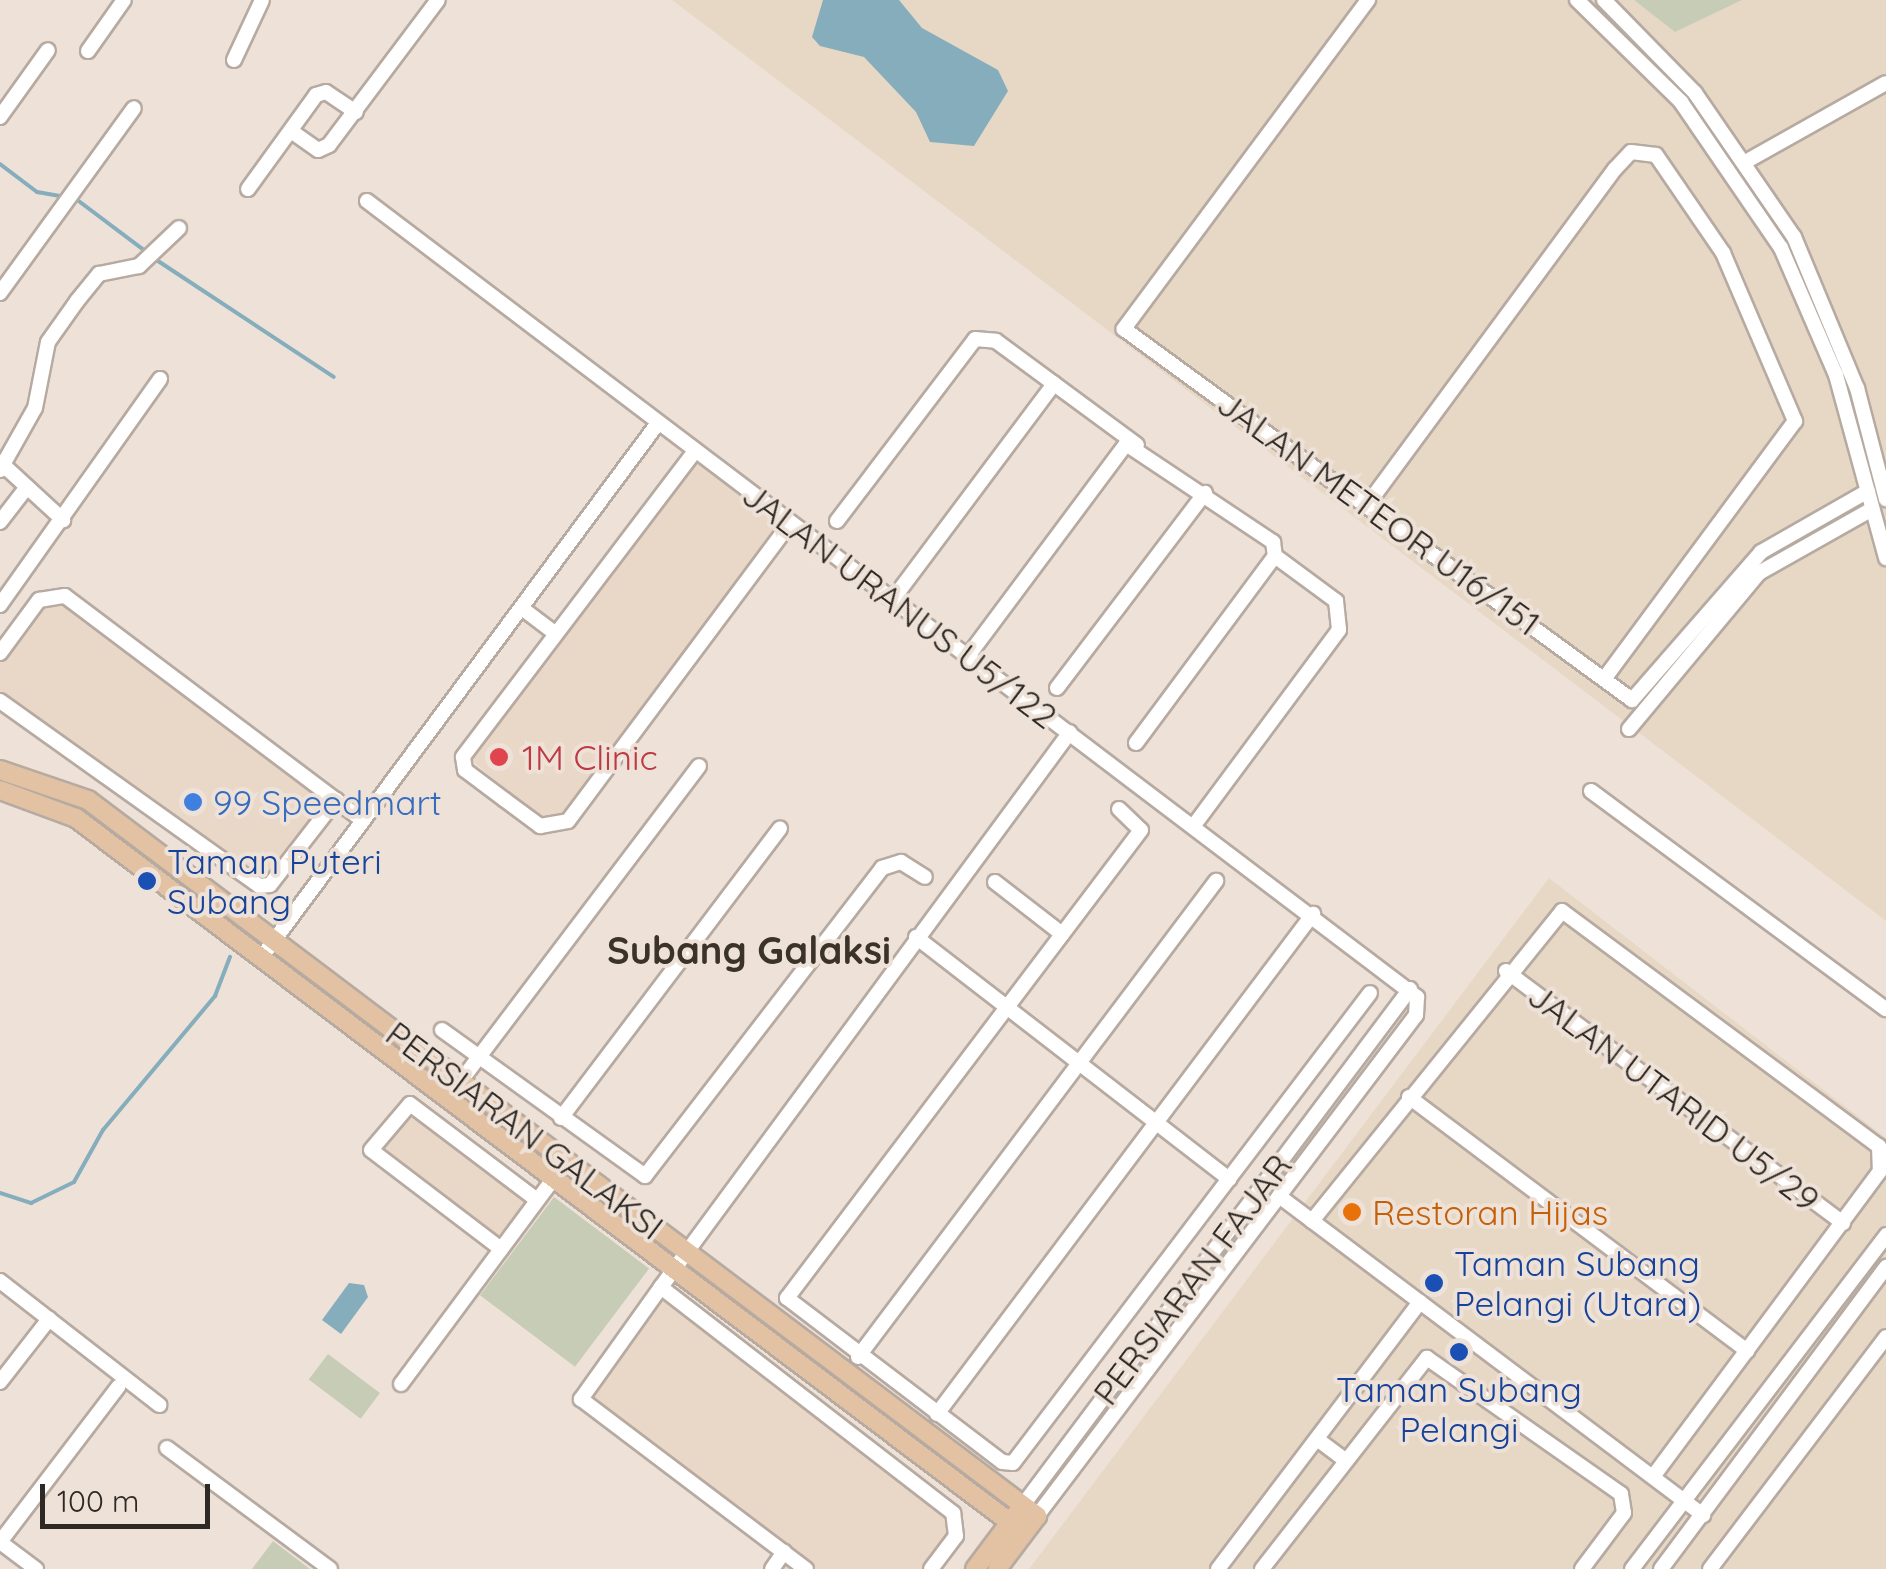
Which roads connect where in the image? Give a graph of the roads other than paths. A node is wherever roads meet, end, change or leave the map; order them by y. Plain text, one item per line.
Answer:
1 (124, 0) edge
2 (262, 0) edge
3 (438, 0) edge
4 (1368, 0) edge
5 (1577, 0) edge
6 (1604, 0) edge
7 (48, 50) dead end
8 (88, 50) dead end
9 (234, 60) dead end
10 (1886, 82) edge
11 (134, 108) dead end
12 (356, 112) junction
13 (0, 117) edge
14 (290, 132) junction
15 (1748, 161) junction
16 (248, 189) dead end
17 (367, 201) dead end
18 (180, 228) dead end
19 (0, 292) edge
20 (160, 379) dead end
21 (1054, 384) junction
22 (658, 424) junction
23 (1132, 444) junction
24 (694, 451) junction
25 (1, 466) edge
26 (28, 487) junction
27 (1868, 491) junction
28 (1205, 493) junction
29 (1886, 499) edge
30 (1370, 500) junction
31 (1872, 508) junction
32 (63, 520) junction
33 (837, 521) dead end
34 (0, 522) edge
35 (790, 523) junction
36 (1275, 556) junction
37 (1886, 558) edge
38 (893, 600) junction
39 (1, 604) edge
40 (522, 609) junction
41 (25, 620) junction
42 (556, 634) junction
43 (0, 652) edge
44 (968, 656) junction
45 (1604, 678) junction
46 (1057, 688) dead end
47 (0, 700) edge
48 (1629, 729) dead end
49 (1070, 732) junction
50 (1136, 743) dead end
51 (699, 766) dead end
52 (0, 770) edge
53 (0, 790) edge
54 (1591, 791) dead end
55 (336, 800) junction
56 (1120, 810) dead end
57 (362, 820) junction
58 (1194, 825) junction
59 (780, 828) dead end
60 (925, 877) dead end
61 (1216, 880) dead end
62 (995, 882) dead end
63 (1313, 914) junction
64 (1062, 934) junction
65 (916, 938) junction
66 (274, 940) junction
67 (260, 958) junction
68 (1506, 971) junction
69 (1410, 988) junction
70 (1370, 992) dead end
71 (1006, 1007) junction
72 (1886, 1009) edge
73 (442, 1030) dead end
74 (479, 1057) junction
75 (1079, 1063) junction
76 (460, 1082) junction
77 (1338, 1084) junction
78 (1409, 1097) junction
79 (561, 1118) junction
80 (1156, 1122) junction
81 (566, 1162) junction
82 (554, 1178) junction
83 (1230, 1179) junction
84 (1279, 1196) junction
85 (537, 1200) junction
86 (1312, 1221) junction
87 (1842, 1222) junction
88 (1886, 1236) edge
89 (500, 1249) junction
90 (687, 1251) junction
91 (675, 1267) junction
92 (1886, 1267) edge
93 (0, 1281) edge
94 (661, 1287) junction
95 (1184, 1290) junction
96 (1420, 1302) junction
97 (48, 1319) junction
98 (1886, 1337) edge
99 (1748, 1350) junction
100 (858, 1357) junction
101 (0, 1382) edge
102 (401, 1384) dead end
103 (118, 1387) dead end
104 (159, 1405) dead end
105 (937, 1414) junction
106 (1316, 1439) junction
107 (167, 1448) dead end
108 (1344, 1459) junction
109 (1654, 1477) junction
110 (1684, 1500) junction
111 (1030, 1510) junction
112 (1703, 1514) junction
113 (1017, 1528) junction
114 (0, 1542) edge
115 (784, 1552) junction
116 (36, 1569) edge
117 (330, 1569) edge
118 (772, 1569) edge
119 (806, 1569) edge
120 (931, 1569) edge
121 (974, 1569) edge
122 (997, 1569) edge
123 (1218, 1569) edge
124 (1262, 1569) edge
125 (1582, 1569) edge
126 (1632, 1569) edge
127 (1662, 1569) edge
128 (1710, 1569) edge

1 - 8 street
2 - 9 street
3 - 12 street
4 - 30 street, JALAN METEOR U16/151
5 - 27 street
6 - 15 street
7 - 13 street
10 - 15 street
11 - 19 street
12 - 14 street
12 - 14 street
14 - 16 street
15 - 29 street
17 - 22 street, JALAN URANUS U5/122
18 - 25 street
20 - 32 street
21 - 23 street
21 - 33 street
21 - 38 street
22 - 24 street, JALAN URANUS U5/122
22 - 40 street
23 - 28 street
23 - 44 street
24 - 35 street, JALAN URANUS U5/122
24 - 42 street
25 - 26 street
26 - 32 street
26 - 34 street
27 - 31 street
27 - 45 street, JALAN METEOR U16/151
28 - 36 street
28 - 46 street
30 - 45 street, JALAN METEOR U16/151
30 - 45 street
31 - 37 street
31 - 48 street
32 - 39 street
35 - 38 street, JALAN URANUS U5/122
35 - 42 street
36 - 50 street
36 - 58 street
38 - 44 street, JALAN URANUS U5/122
39 - 41 street
40 - 42 street
40 - 57 street
41 - 43 street
41 - 55 street
44 - 49 street, JALAN URANUS U5/122
47 - 55 street
49 - 58 street, JALAN URANUS U5/122
49 - 65 street
51 - 74 street
52 - 66 main road, PERSIARAN GALAKSI
53 - 67 main road, PERSIARAN GALAKSI
54 - 72 street
55 - 57 street
56 - 64 street
57 - 66 street
58 - 63 street, JALAN URANUS U5/122
59 - 79 street
60 - 79 street
61 - 75 street
62 - 64 street
63 - 69 street, JALAN URANUS U5/122
63 - 80 street
64 - 71 street
65 - 71 street
65 - 90 street
66 - 67 street
66 - 76 main road, PERSIARAN GALAKSI
67 - 82 main road, PERSIARAN GALAKSI
68 - 78 street
68 - 87 street, JALAN UTARID U5/29
68 - 87 street
69 - 77 street, PERSIARAN FAJAR
69 - 84 street, PERSIARAN FAJAR
70 - 83 street
71 - 75 street
71 - 100 street
73 - 74 street
74 - 76 street
74 - 79 street
75 - 80 street
75 - 100 street
76 - 81 main road, PERSIARAN GALAKSI
77 - 84 street
77 - 95 street, PERSIARAN FAJAR
78 - 86 street
78 - 99 street
80 - 83 street
80 - 105 street
81 - 82 street
81 - 90 main road, PERSIARAN GALAKSI
82 - 85 street
82 - 91 main road, PERSIARAN GALAKSI
83 - 105 street
84 - 86 street
84 - 95 street
84 - 111 street, PERSIARAN FAJAR
85 - 89 street
85 - 89 street
86 - 96 street
87 - 99 street
88 - 110 street
89 - 102 street
90 - 91 street
90 - 111 main road, PERSIARAN GALAKSI
91 - 94 street
91 - 113 main road, PERSIARAN GALAKSI
92 - 112 street
93 - 97 street
94 - 115 street
94 - 120 street
95 - 111 street, PERSIARAN FAJAR
96 - 106 street
96 - 109 street
97 - 101 street
97 - 104 street
98 - 128 street
99 - 109 street
100 - 105 street
103 - 114 street
106 - 108 street
106 - 123 street
107 - 117 street
108 - 124 street
108 - 125 street
109 - 110 street
110 - 112 street
110 - 126 street
111 - 113 main road, PERSIARAN FAJAR
112 - 127 street
113 - 121 main road, PERSIARAN FAJAR
113 - 122 main road, PERSIARAN FAJAR
114 - 116 street
115 - 118 street
115 - 119 street

